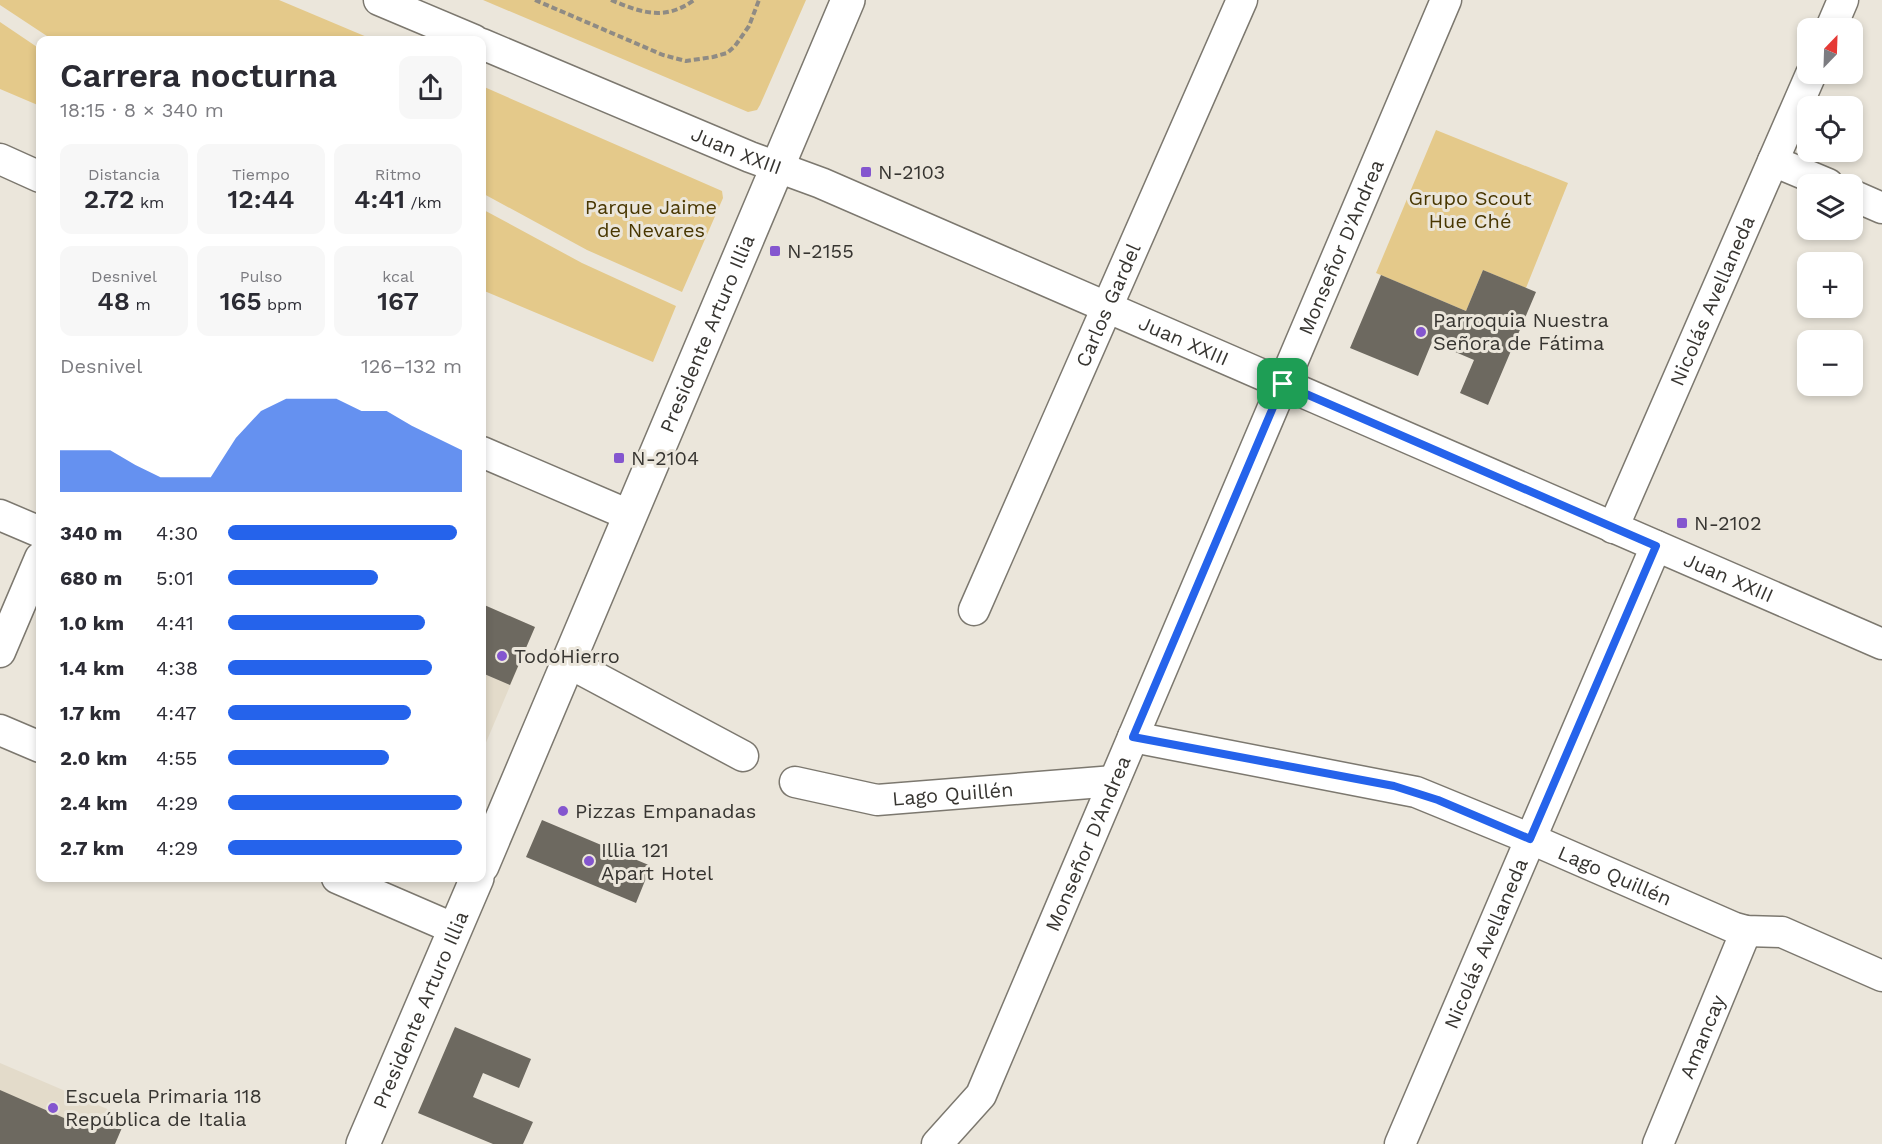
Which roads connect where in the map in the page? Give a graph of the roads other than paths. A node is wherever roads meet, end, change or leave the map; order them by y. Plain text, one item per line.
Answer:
1 (379, 0) edge
2 (848, 0) edge
3 (1242, 0) edge
4 (1446, 0) edge
5 (1843, 0) edge
6 (1835, 18) edge
7 (464, 36) edge
8 (486, 46) edge
9 (1807, 84) edge
10 (0, 159) edge
11 (1773, 161) junction
12 (777, 167) junction
13 (1804, 174) edge
14 (36, 175) edge
15 (1863, 200) edge
16 (1882, 208) edge
17 (1107, 307) junction
18 (1283, 384) junction
19 (486, 454) edge
20 (0, 515) edge
21 (629, 515) junction
22 (1613, 528) junction
23 (36, 530) edge
24 (1656, 546) junction
25 (36, 567) edge
26 (974, 610) dead end
27 (1880, 637) edge
28 (0, 652) edge
29 (567, 662) junction
30 (0, 729) edge
31 (1133, 737) junction
32 (36, 745) edge
33 (743, 756) dead end
34 (795, 782) dead end
35 (1114, 782) junction
36 (1530, 839) junction
37 (486, 856) edge
38 (346, 882) edge
39 (475, 882) edge
40 (455, 929) junction
41 (1746, 931) junction
42 (1882, 976) edge
43 (363, 1144) edge
44 (937, 1144) edge
45 (1400, 1144) edge
46 (1658, 1144) edge

1 - 7 street
2 - 12 main road, Presidente Arturo Illia
3 - 17 street, Carlos Gardel
4 - 18 street, Monseñor D'Andrea
5 - 6 street
8 - 12 street, Juan XXIII
9 - 11 street, Nicolás Avellaneda
10 - 14 street
11 - 13 street
11 - 22 street, Nicolás Avellaneda
12 - 17 street, Juan XXIII
12 - 21 main road, Presidente Arturo Illia
15 - 16 street
17 - 18 street, Juan XXIII
17 - 26 street, Carlos Gardel
18 - 22 street, Juan XXIII
18 - 31 street, Monseñor D'Andrea
19 - 21 street
20 - 23 street
21 - 29 main road, Presidente Arturo Illia
22 - 24 street, Juan XXIII
24 - 27 street, Juan XXIII
24 - 36 street, Nicolás Avellaneda
25 - 28 street
29 - 33 street
29 - 37 main road, Presidente Arturo Illia
30 - 32 street
31 - 35 street, Monseñor D'Andrea
31 - 36 street, Lago Quillén
34 - 35 street, Lago Quillén
35 - 44 street, Monseñor D'Andrea
36 - 41 street, Lago Quillén
36 - 45 street, Nicolás Avellaneda
38 - 40 street
39 - 40 main road, Presidente Arturo Illia
40 - 43 main road, Presidente Arturo Illia
41 - 42 street, Lago Quillén
41 - 46 street, Amancay

